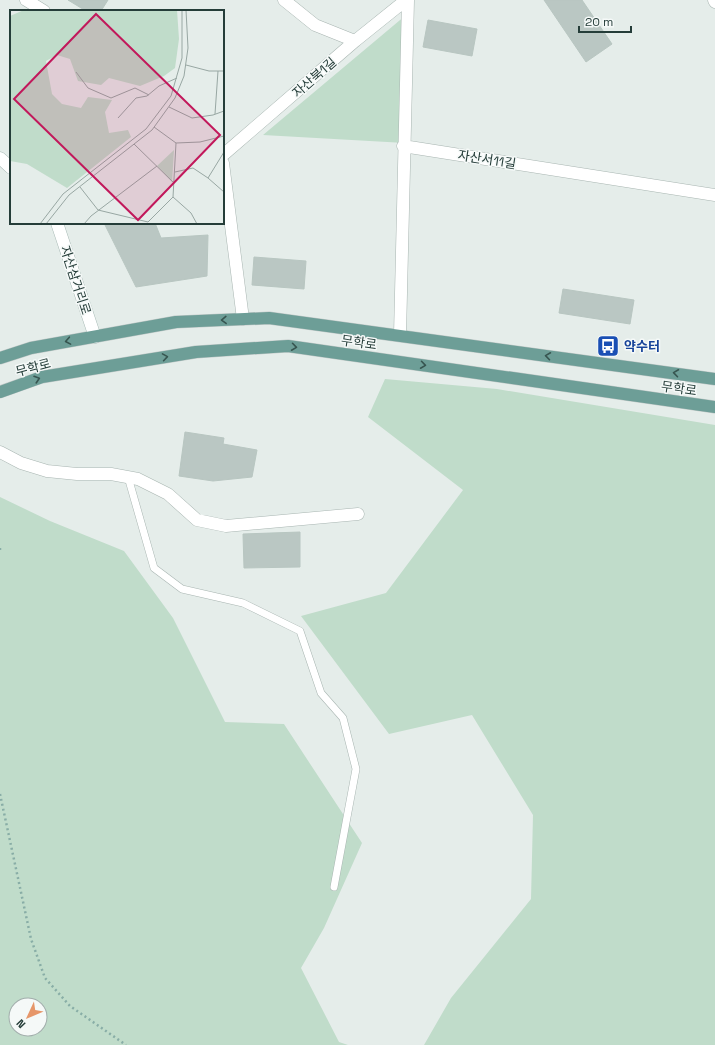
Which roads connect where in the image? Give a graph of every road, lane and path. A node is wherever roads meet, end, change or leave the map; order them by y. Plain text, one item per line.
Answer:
1 (26, 0) edge
2 (284, 0) edge
3 (407, 0) edge
4 (42, 10) edge
5 (355, 41) junction
6 (403, 146) junction
7 (224, 154) edge
8 (0, 158) edge
9 (10, 167) edge
10 (224, 172) edge
11 (715, 195) edge
12 (57, 224) edge
13 (243, 319) junction
14 (400, 335) junction
15 (95, 337) junction
16 (0, 358) edge
17 (715, 379) edge
18 (0, 392) edge
19 (715, 407) edge
20 (0, 452) edge
21 (128, 477) junction
22 (358, 514) dead end
23 (0, 548) edge
24 (0, 552) edge
25 (0, 794) edge
26 (334, 888) dead end
27 (126, 1045) edge

1 - 4 street
2 - 5 street
3 - 5 street, 자산북1길
3 - 6 street
5 - 7 street, 자산북1길
6 - 11 street, 자산서11길
6 - 14 street
8 - 9 street
10 - 13 street
12 - 15 street, 자산삼거리로
13 - 14 main road, 무학로
13 -> 15 main road, 무학로
17 -> 14 main road, 무학로
15 -> 16 main road, 무학로
18 -> 19 main road, 무학로
20 - 21 street
21 - 22 street
21 - 26 lane
23 - 24 path
25 - 27 path

